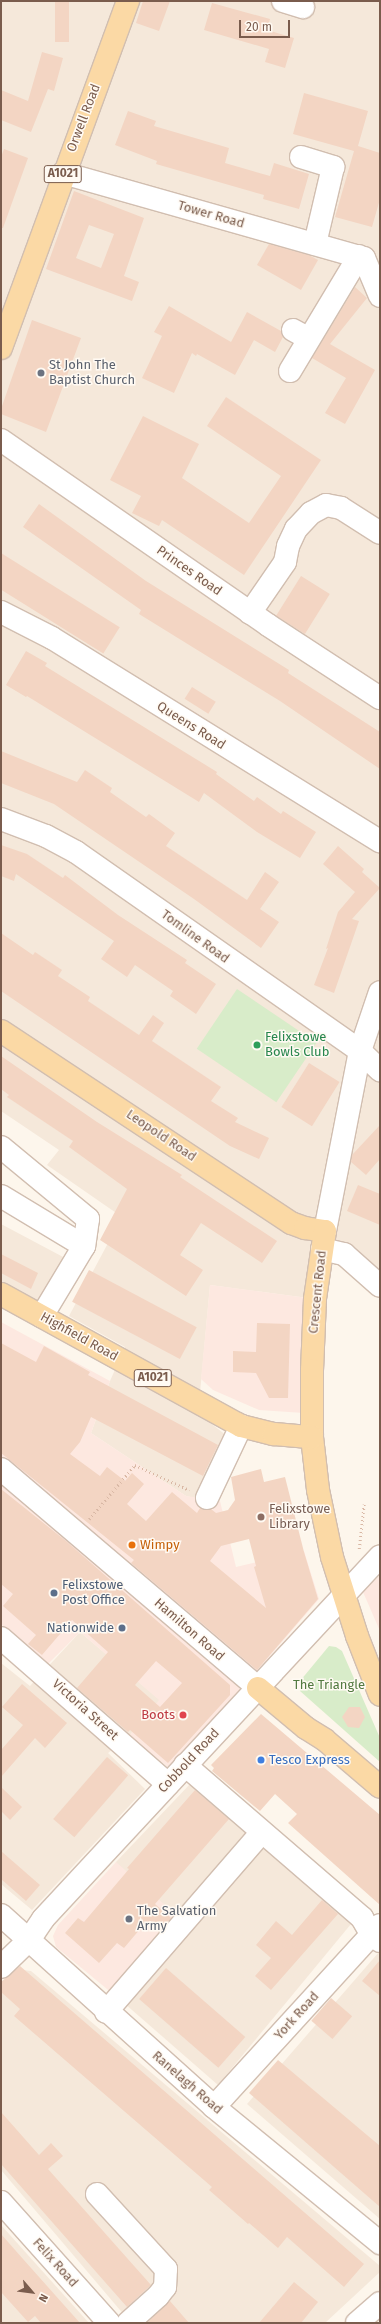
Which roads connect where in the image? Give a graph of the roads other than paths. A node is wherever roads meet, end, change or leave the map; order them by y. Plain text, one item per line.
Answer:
1 (128, 1) edge
2 (301, 157) dead end
3 (63, 174) junction
4 (315, 244) junction
5 (359, 256) junction
6 (380, 296) edge
7 (1, 348) edge
8 (290, 371) dead end
9 (1, 440) edge
10 (380, 534) edge
11 (1, 612) edge
12 (250, 613) junction
13 (380, 698) edge
14 (1, 819) edge
15 (380, 841) edge
16 (380, 992) edge
17 (1, 1031) edge
18 (360, 1051) junction
19 (380, 1070) edge
20 (1, 1147) edge
21 (1, 1196) edge
22 (323, 1240) junction
23 (84, 1246) junction
24 (380, 1286) edge
25 (1, 1294) edge
26 (42, 1316) junction
27 (241, 1426) junction
28 (312, 1437) junction
29 (1, 1469) edge
30 (207, 1498) road end
31 (373, 1563) edge
32 (343, 1596) junction
33 (1, 1638) edge
34 (258, 1688) junction
35 (380, 1695) edge
36 (185, 1765) junction
37 (168, 1784) junction
38 (380, 1787) edge
39 (261, 1833) junction
40 (1, 1915) edge
41 (377, 1934) edge
42 (29, 1940) junction
43 (1, 1967) edge
44 (106, 2012) junction
45 (214, 2107) junction
46 (97, 2194) dead end
47 (1, 2202) edge
48 (380, 2243) edge
49 (380, 2303) edge
50 (109, 2323) edge
51 (128, 2323) edge
52 (357, 2323) edge

1 - 3 main road, Orwell Road / A1021
2 - 4 street
3 - 4 street, Tower Road
3 - 7 main road, Orwell Road / A1021
4 - 5 street, Tower Road
5 - 6 street
5 - 8 street
9 - 12 street, Princes Road
10 - 12 street
11 - 15 street, Queens Road
12 - 13 street, Princes Road
14 - 18 street, Tomline Road
16 - 18 street, Crescent Road
17 - 22 main road, Leopold Road
18 - 19 street, Tomline Road
18 - 22 street, Crescent Road
20 - 23 street
21 - 23 street
22 - 24 street, Leopold Road
22 - 28 main road, Crescent Road
23 - 26 street
25 - 26 main road, Highfield Road / A1021
26 - 27 main road, Highfield Road / A1021
27 - 28 main road, Highfield Road / A1021
27 - 30 street
28 - 32 main road, Crescent Road
29 - 34 street, Hamilton Road
31 - 32 street, Cobbold Road
32 - 34 street, Cobbold Road
32 - 35 main road
33 - 37 street, Victoria Street
34 - 36 street, Cobbold Road
34 - 38 main road, Hamilton Road
36 - 37 street, Cobbold Road
36 - 39 street
37 - 42 street, Cobbold Road
39 - 41 street
39 - 44 street
40 - 42 street, Ranelagh Road
41 - 45 street, York Road
42 - 43 street, Cobbold Road
42 - 44 street, Ranelagh Road
44 - 45 street, Ranelagh Road
45 - 48 street, Ranelagh Road
46 - 51 street
47 - 50 street, Felix Road
49 - 52 street

